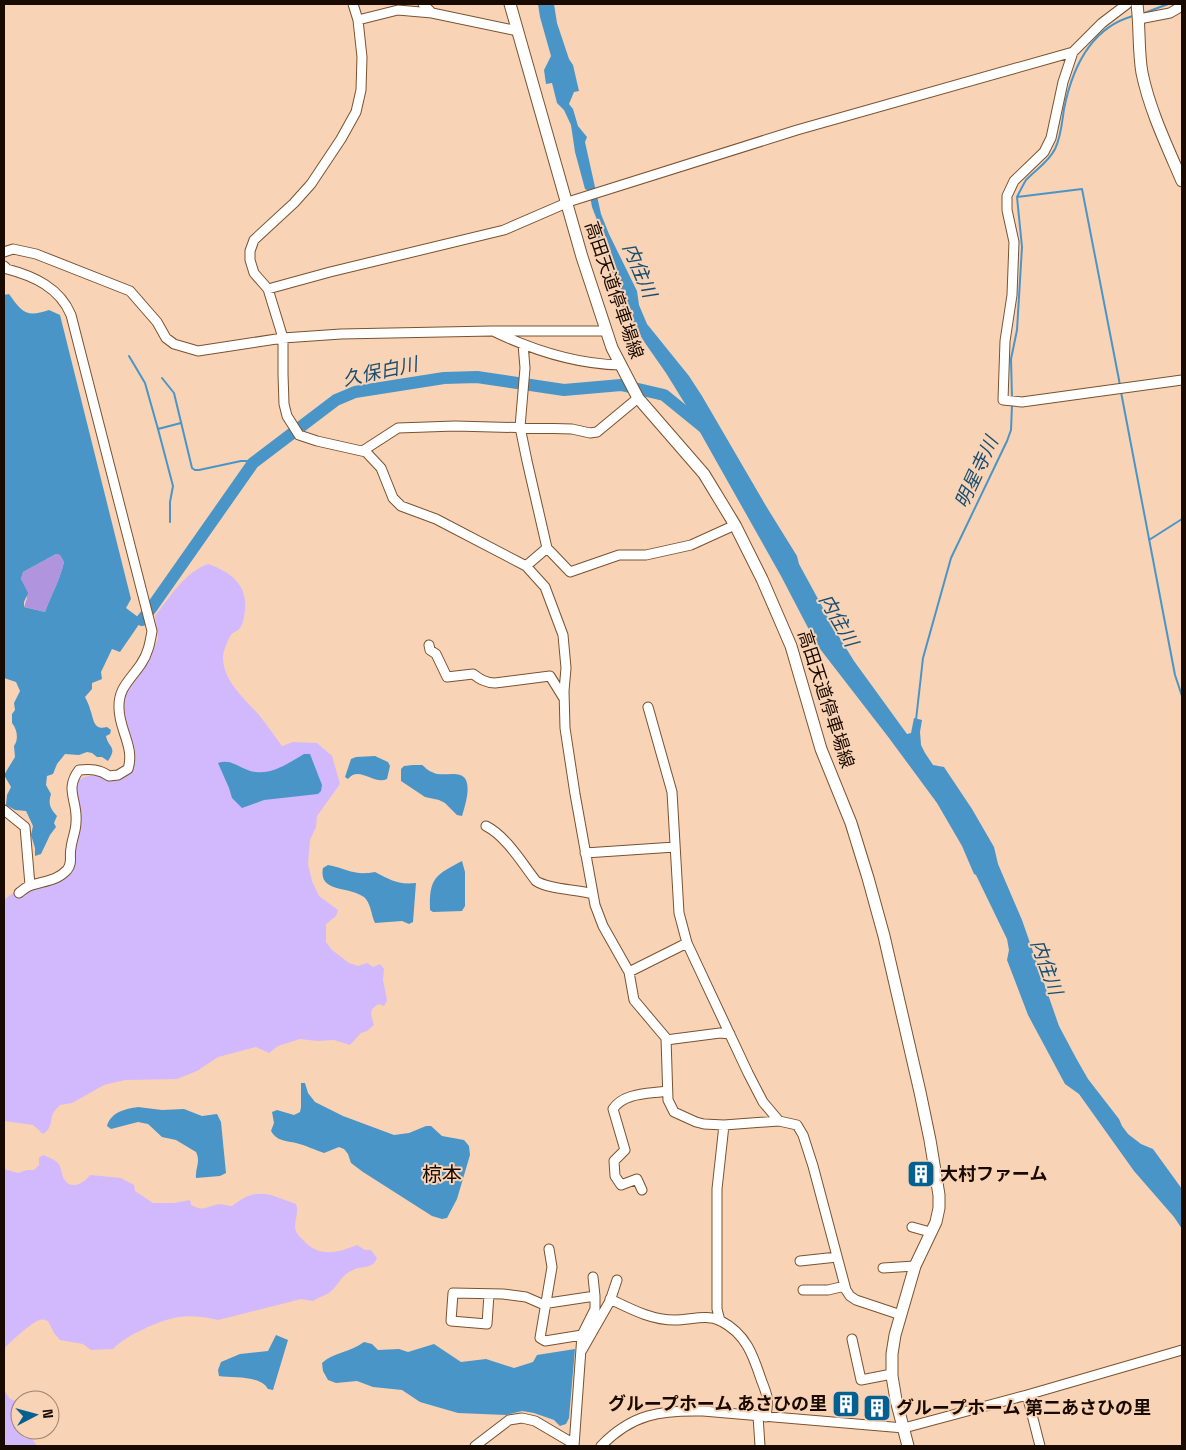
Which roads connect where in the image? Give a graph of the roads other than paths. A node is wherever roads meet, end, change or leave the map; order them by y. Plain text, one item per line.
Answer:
1 (353, 4) edge
2 (422, 4) edge
3 (510, 4) edge
4 (1134, 5) edge
5 (1182, 6) edge
6 (432, 12) junction
7 (1139, 19) junction
8 (358, 20) junction
9 (518, 31) junction
10 (1073, 52) junction
11 (1182, 181) edge
12 (569, 202) junction
13 (4, 252) edge
14 (4, 266) edge
15 (268, 290) junction
16 (492, 330) junction
17 (606, 331) junction
18 (283, 338) junction
19 (523, 344) junction
20 (620, 365) junction
21 (1182, 380) edge
22 (638, 398) junction
23 (520, 427) junction
24 (364, 450) junction
25 (735, 525) junction
26 (547, 548) junction
27 (526, 566) junction
28 (429, 645) dead end
29 (564, 700) junction
30 (648, 707) dead end
31 (4, 810) edge
32 (486, 826) dead end
33 (675, 846) junction
34 (585, 853) junction
35 (30, 885) junction
36 (19, 893) dead end
37 (592, 894) junction
38 (687, 943) junction
39 (629, 972) junction
40 (730, 1034) junction
41 (666, 1040) junction
42 (668, 1091) junction
43 (779, 1121) junction
44 (724, 1125) junction
45 (642, 1190) dead end
46 (912, 1227) dead end
47 (930, 1232) junction
48 (549, 1249) dead end
49 (837, 1257) junction
50 (800, 1261) dead end
51 (915, 1266) junction
52 (883, 1268) dead end
53 (593, 1277) dead end
54 (617, 1280) dead end
55 (844, 1286) junction
56 (802, 1290) dead end
57 (489, 1294) dead end
58 (595, 1296) junction
59 (610, 1299) junction
60 (545, 1304) junction
61 (901, 1315) junction
62 (720, 1321) junction
63 (582, 1335) junction
64 (852, 1339) dead end
65 (582, 1350) junction
66 (1182, 1350) edge
67 (892, 1374) junction
68 (1027, 1395) junction
69 (762, 1416) junction
70 (904, 1428) junction
71 (574, 1445) edge
72 (475, 1446) edge
73 (601, 1446) edge
74 (760, 1446) edge
75 (908, 1446) edge
76 (1040, 1446) edge

1 - 8 street
2 - 6 street
3 - 9 main road, 高田天道停車場線
4 - 7 main road
4 - 10 street
5 - 7 street
6 - 8 street
6 - 9 street
7 - 11 main road
8 - 15 street
9 - 12 main road, 高田天道停車場線
10 - 12 street
10 - 21 street
12 - 15 street
12 - 17 main road, 高田天道停車場線
13 - 18 street
14 - 35 street
15 - 18 street
16 - 17 street
16 - 18 street
16 - 19 street
17 - 20 main road, 高田天道停車場線
18 - 24 street
19 - 20 street
19 - 23 street
20 - 22 main road, 高田天道停車場線
22 - 23 street
22 - 25 main road, 高田天道停車場線
23 - 24 street
23 - 26 street
24 - 27 street
25 - 26 street
25 - 47 main road, 高田天道停車場線
26 - 27 street
27 - 29 street
28 - 29 street
29 - 34 street
30 - 33 street
31 - 35 street
32 - 37 street
33 - 34 street
33 - 38 street
34 - 37 street
35 - 36 street
37 - 39 street
38 - 39 street
38 - 40 street
39 - 41 street
40 - 41 street
40 - 43 street
41 - 42 street
42 - 44 street
42 - 45 street
43 - 44 street
43 - 49 street
44 - 62 street
46 - 47 street
47 - 51 main road, 高田天道停車場線
48 - 60 street
49 - 50 street
49 - 55 street
51 - 52 street
51 - 61 main road, 高田天道停車場線
53 - 58 street
54 - 59 street
55 - 56 street
55 - 61 street
57 - 60 street
58 - 60 street
58 - 63 street
59 - 62 street
59 - 65 street
60 - 63 street
61 - 67 main road, 高田天道停車場線
62 - 69 street
63 - 65 street
64 - 67 street
65 - 71 street
66 - 68 street
67 - 70 main road, 高田天道停車場線
68 - 70 street
68 - 76 street
69 - 70 street
69 - 73 street
69 - 74 street
70 - 75 main road, 高田天道停車場線
71 - 72 street

